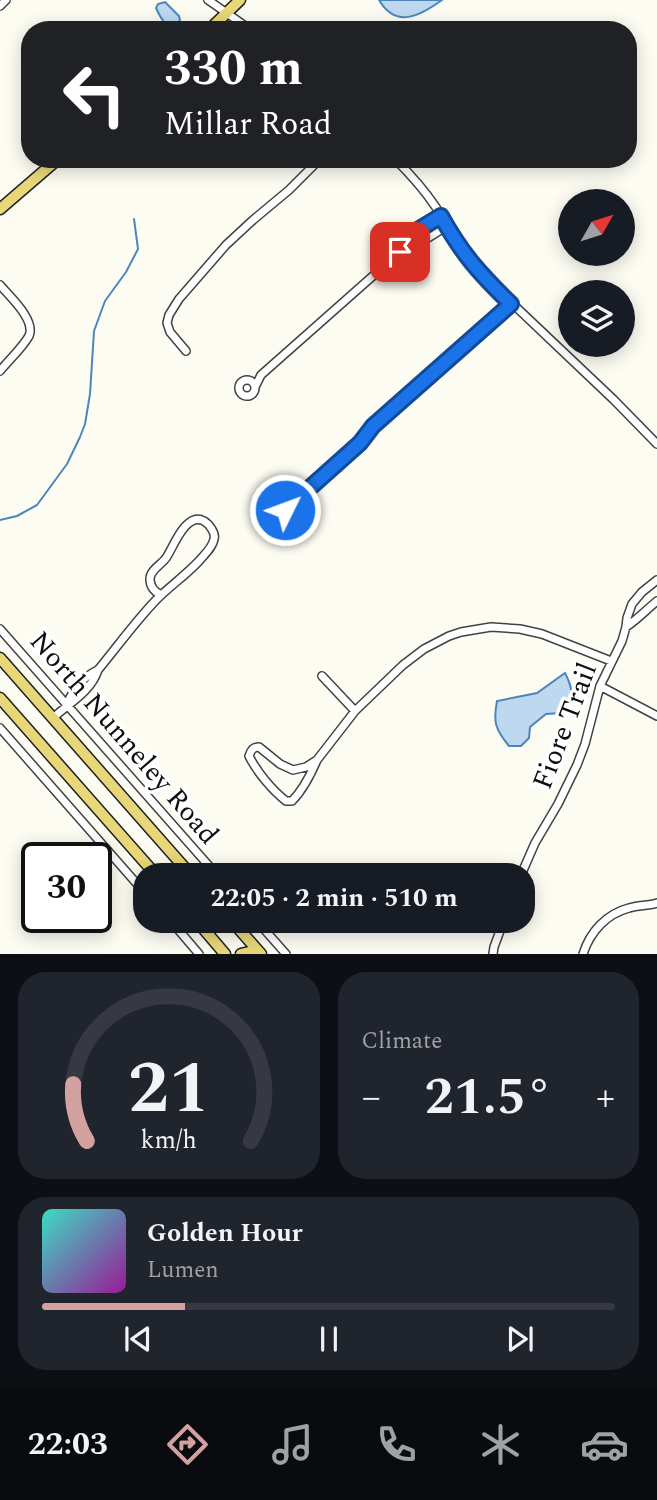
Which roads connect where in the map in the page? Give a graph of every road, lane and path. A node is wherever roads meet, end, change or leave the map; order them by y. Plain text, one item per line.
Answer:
1 (6, 0) edge
2 (208, 0) edge
3 (240, 0) edge
4 (0, 6) edge
5 (228, 13) junction
6 (219, 21) edge
7 (239, 21) edge
8 (48, 168) edge
9 (311, 168) edge
10 (404, 168) edge
11 (0, 209) edge
12 (441, 216) junction
13 (447, 226) junction
14 (422, 227) junction
15 (428, 237) junction
16 (400, 252) junction
17 (0, 285) edge
18 (511, 304) junction
19 (186, 351) dead end
20 (0, 371) edge
21 (261, 375) junction
22 (248, 380) junction
23 (255, 387) junction
24 (657, 444) edge
25 (285, 510) dead end
26 (657, 580) edge
27 (161, 595) junction
28 (657, 601) edge
29 (626, 627) junction
30 (0, 629) edge
31 (0, 658) edge
32 (611, 661) junction
33 (322, 676) dead end
34 (600, 685) junction
35 (0, 698) edge
36 (67, 705) junction
37 (355, 711) junction
38 (657, 716) edge
39 (53, 719) junction
40 (0, 728) edge
41 (317, 760) junction
42 (145, 863) edge
43 (180, 863) edge
44 (206, 863) edge
45 (526, 863) edge
46 (133, 879) edge
47 (657, 903) edge
48 (181, 933) edge
49 (207, 933) edge
50 (242, 933) edge
51 (267, 933) edge
52 (499, 933) edge
53 (199, 954) edge
54 (225, 954) edge
55 (241, 954) edge
56 (261, 954) edge
57 (286, 954) edge
58 (493, 954) edge
59 (583, 954) edge

1 - 4 street
2 - 5 street
3 - 5 main road
5 - 6 main road
5 - 7 street
8 - 11 main road
9 - 19 street
10 - 12 street
12 - 13 street
12 - 14 street
13 - 15 street
13 - 18 street
14 - 15 street
14 - 16 street
15 - 16 street
16 - 21 street
17 - 20 street
18 - 24 street
18 - 25 street
21 - 22 street
21 - 23 street
22 - 23 street
22 - 23 street
26 - 29 street, Fiore Trail
27 - 27 street
27 - 36 street
28 - 29 street, Fiore Trail
29 - 32 street, Fiore Trail
30 - 36 street, North Nunneley Road
31 - 39 main road
32 - 34 street, Fiore Trail
32 - 37 street
33 - 37 street
34 - 38 street
34 - 45 street, Fiore Trail
35 - 42 main road
36 - 39 street
36 - 44 street, North Nunneley Road
37 - 41 street
39 - 43 main road
40 - 46 street
41 - 41 street
47 - 59 street
48 - 53 street
49 - 54 main road
50 - 56 main road
51 - 57 street
52 - 58 street
55 - 56 main road

